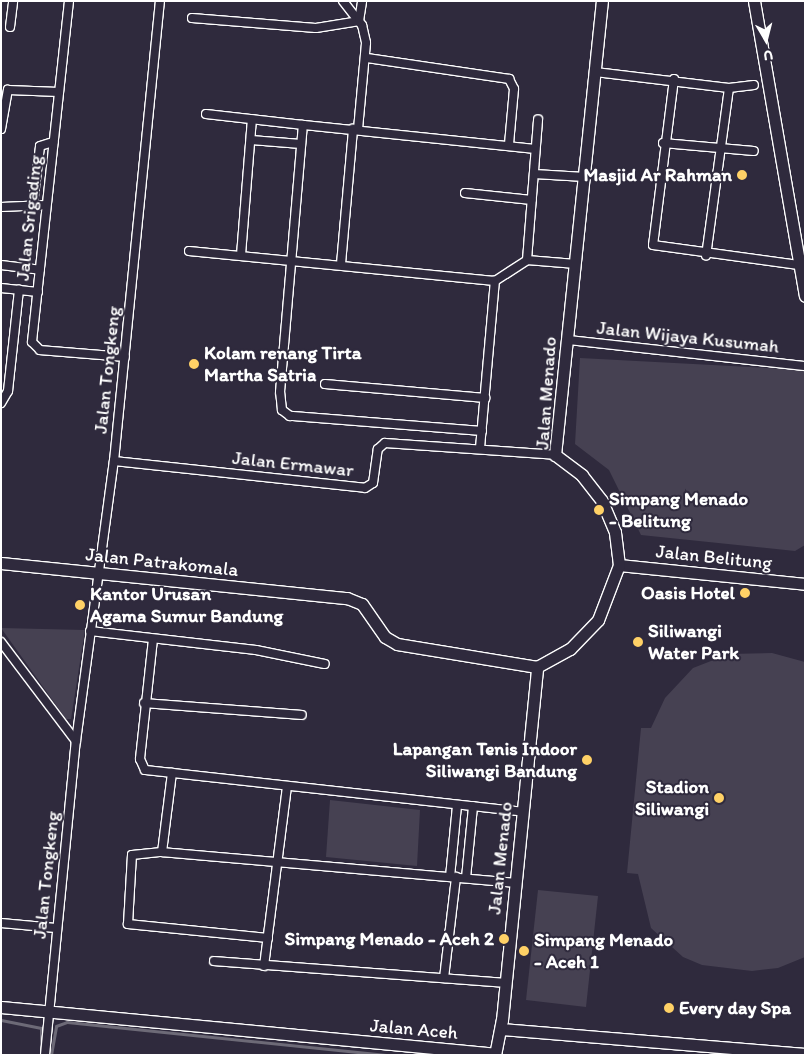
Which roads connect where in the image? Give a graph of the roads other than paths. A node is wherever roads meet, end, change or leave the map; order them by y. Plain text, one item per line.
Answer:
1 (13, 1) edge
2 (69, 1) edge
3 (160, 1) edge
4 (343, 1) edge
5 (362, 1) edge
6 (602, 1) edge
7 (754, 1) edge
8 (192, 18) dead end
9 (359, 21) junction
10 (10, 27) dead end
11 (367, 58) junction
12 (595, 72) junction
13 (674, 79) junction
14 (754, 85) dead end
15 (729, 88) junction
16 (59, 92) junction
17 (206, 114) dead end
18 (252, 119) junction
19 (538, 119) dead end
20 (303, 125) junction
21 (1, 129) edge
22 (356, 129) junction
23 (251, 140) junction
24 (53, 142) junction
25 (664, 143) junction
26 (301, 144) junction
27 (509, 144) junction
28 (721, 148) junction
29 (534, 149) junction
30 (754, 151) dead end
31 (534, 174) junction
32 (585, 177) junction
33 (465, 192) dead end
34 (532, 200) junction
35 (33, 205) junction
36 (1, 206) edge
37 (46, 206) junction
38 (189, 251) dead end
39 (241, 255) junction
40 (706, 255) junction
41 (291, 259) junction
42 (526, 260) junction
43 (341, 264) junction
44 (576, 264) junction
45 (1, 265) edge
46 (799, 265) junction
47 (40, 270) junction
48 (495, 281) junction
49 (1, 288) edge
50 (19, 290) junction
51 (38, 292) junction
52 (805, 296) edge
53 (568, 340) junction
54 (125, 356) junction
55 (805, 366) edge
56 (325, 384) dead end
57 (485, 398) junction
58 (1, 403) edge
59 (482, 431) junction
60 (480, 448) junction
61 (555, 455) junction
62 (114, 461) junction
63 (1, 563) edge
64 (619, 565) junction
65 (99, 573) junction
66 (805, 584) edge
67 (90, 631) junction
68 (153, 639) junction
69 (3, 647) edge
70 (325, 664) dead end
71 (537, 667) junction
72 (144, 703) junction
73 (302, 715) dead end
74 (76, 741) junction
75 (172, 773) junction
76 (287, 786) junction
77 (457, 804) junction
78 (473, 806) junction
79 (522, 812) junction
80 (162, 852) junction
81 (277, 862) junction
82 (453, 877) junction
83 (466, 878) junction
84 (516, 883) junction
85 (1, 923) edge
86 (56, 928) junction
87 (268, 938) junction
88 (214, 961) dead end
89 (264, 966) junction
90 (444, 978) junction
91 (506, 983) junction
92 (1, 1007) edge
93 (48, 1011) junction
94 (501, 1029) junction
95 (805, 1054) edge
96 (45, 1055) edge
97 (495, 1055) edge

1 - 10 street
2 - 16 street, Jalan Srigading
3 - 54 street, Jalan Tongkeng
4 - 9 street
5 - 9 street
6 - 12 street, Jalan Menado
7 - 46 street
8 - 9 street
9 - 11 street
11 - 22 street
11 - 27 street
12 - 13 street
12 - 32 street, Jalan Menado
13 - 15 street
13 - 25 street
14 - 15 street
15 - 28 street
16 - 21 street
16 - 24 street, Jalan Srigading
17 - 18 street
18 - 20 street
18 - 23 street
19 - 29 street
20 - 22 street
20 - 26 street
22 - 27 street
22 - 43 street
23 - 26 street
23 - 39 street
24 - 35 street
24 - 37 street, Jalan Srigading
25 - 28 street
25 - 40 street
26 - 41 street
27 - 29 street
28 - 30 street
28 - 40 street
29 - 31 street
31 - 32 street
31 - 34 street
32 - 44 street, Jalan Menado
33 - 34 street
34 - 42 street
35 - 36 street
35 - 37 street
37 - 47 street, Jalan Srigading
38 - 39 street
39 - 41 street
40 - 46 street
41 - 43 street
41 - 59 street
42 - 44 street
42 - 48 street
43 - 48 street
44 - 53 street, Jalan Menado
45 - 47 street
46 - 52 street
47 - 51 street, Jalan Srigading
48 - 57 street
49 - 50 street
50 - 51 street
50 - 58 street
51 - 54 street, Jalan Srigading
53 - 55 street, Jalan Wijaya Kusumah
53 - 61 street, Jalan Menado
54 - 62 street, Jalan Tongkeng
56 - 57 street
57 - 59 street
59 - 60 street
60 - 61 street, Jalan Ermawar
60 - 62 street, Jalan Ermawar
61 - 64 street, Jalan Menado
62 - 65 street, Jalan Tongkeng
63 - 65 street, Jalan Patrakomala
64 - 66 street, Jalan Belitung
64 - 71 street, Jalan Menado
65 - 67 street, Jalan Tongkeng
65 - 71 street, Jalan Patrakomala
67 - 68 street
67 - 74 street, Jalan Tongkeng
68 - 70 street
68 - 72 street
69 - 74 street
71 - 79 street, Jalan Menado
72 - 73 street
72 - 75 street
74 - 86 street, Jalan Tongkeng
75 - 76 street
75 - 80 street
76 - 77 street
76 - 81 street
77 - 78 street
77 - 82 street
78 - 79 street
78 - 83 street
79 - 84 street, Jalan Menado
80 - 81 street
80 - 87 street
81 - 82 street
81 - 87 street
82 - 83 street
82 - 90 street
83 - 84 street
84 - 91 street, Jalan Menado
85 - 86 street
86 - 93 street, Jalan Tongkeng
87 - 89 street
88 - 89 street
89 - 90 street
90 - 91 street
91 - 94 street, Jalan Menado
92 - 93 street, Jalan Aceh
93 - 96 street, Jalan Tongkeng
93 - 97 street, Jalan Aceh
94 - 95 street
94 - 97 street, Jalan Aceh

